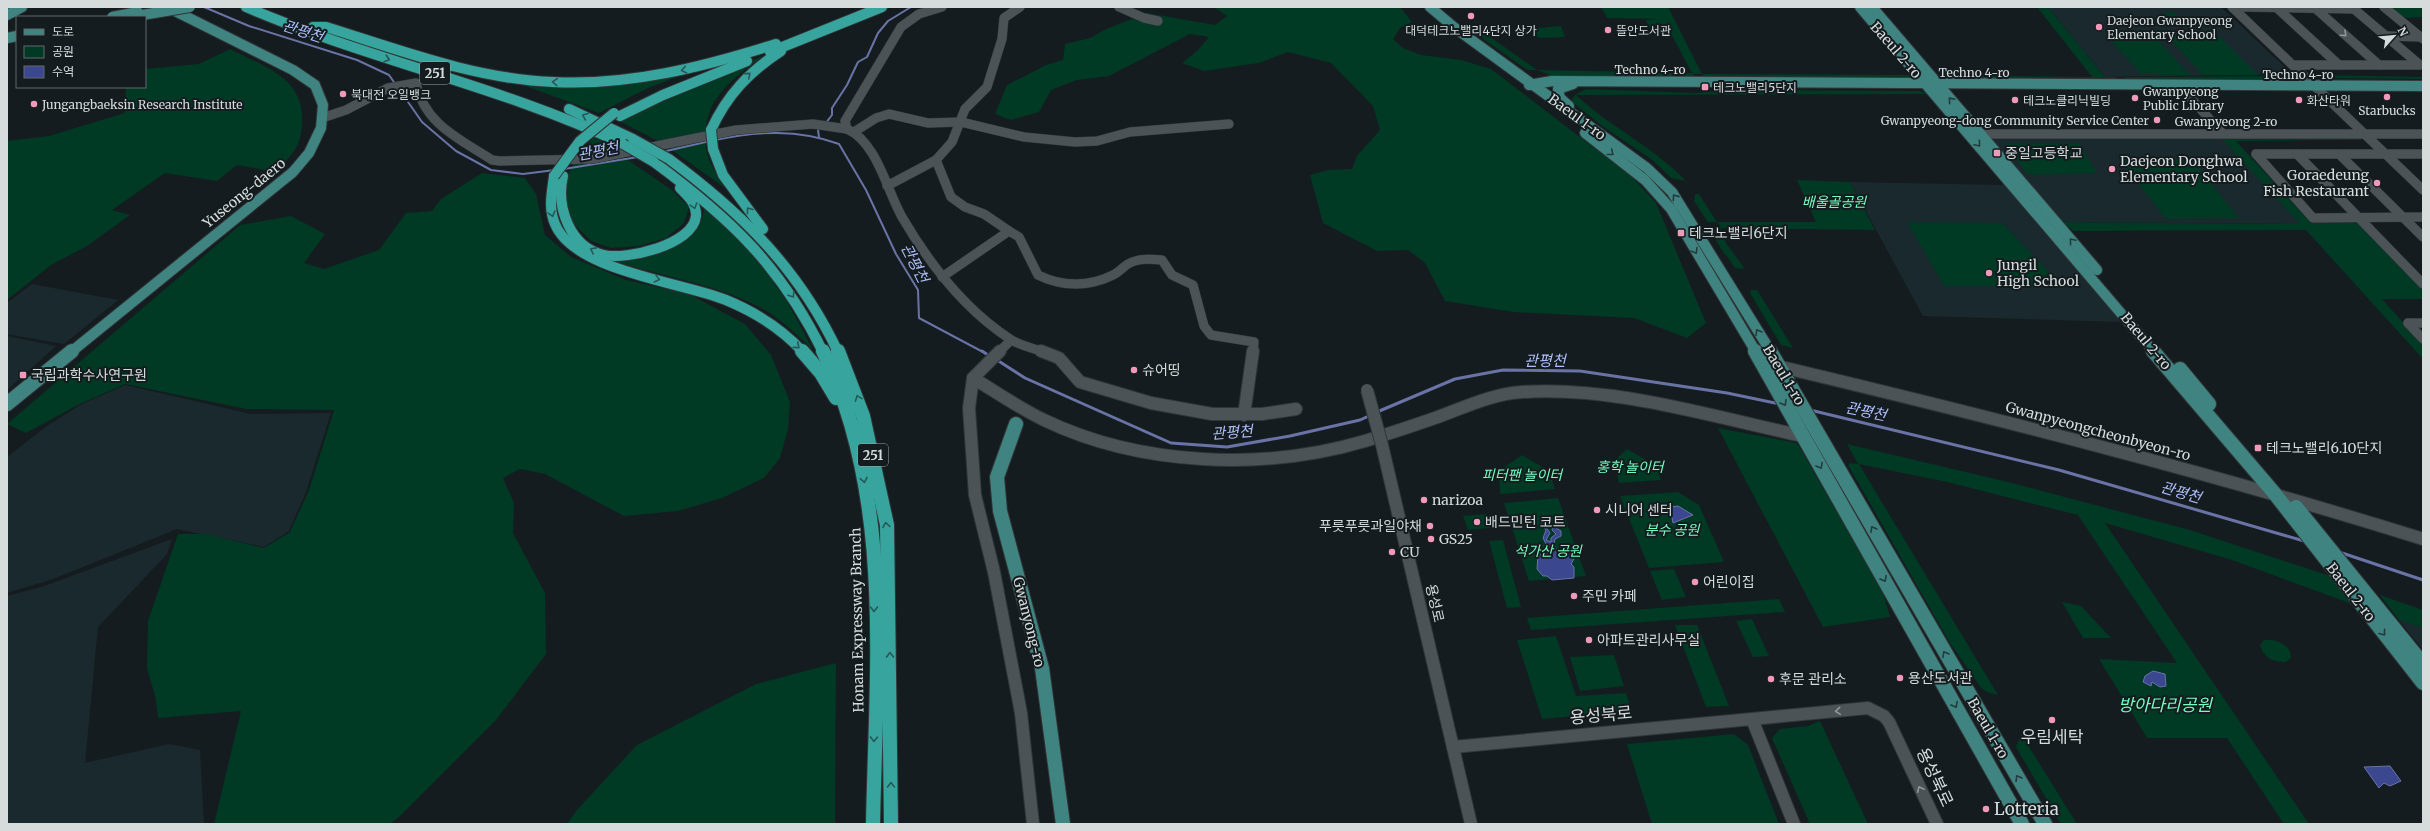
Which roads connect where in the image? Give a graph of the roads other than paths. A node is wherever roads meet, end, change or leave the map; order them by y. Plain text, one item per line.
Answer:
1 (10, 7) edge
2 (22, 7) edge
3 (166, 7) edge
4 (169, 7) edge
5 (190, 7) edge
6 (246, 7) edge
7 (263, 7) edge
8 (868, 7) edge
9 (882, 7) edge
10 (942, 7) edge
11 (1020, 7) edge
12 (1119, 7) edge
13 (1420, 7) edge
14 (1430, 7) edge
15 (1860, 7) edge
16 (1872, 7) edge
17 (2232, 7) edge
18 (2244, 7) edge
19 (2384, 7) edge
20 (7, 8) edge
21 (2277, 8) edge
22 (2315, 8) junction
23 (7, 15) edge
24 (118, 16) edge
25 (136, 16) edge
26 (1158, 20) dead end
27 (314, 28) junction
28 (2387, 36) junction
29 (807, 37) junction
30 (2421, 38) edge
31 (776, 44) junction
32 (2293, 65) junction
33 (2338, 65) junction
34 (2379, 65) junction
35 (1584, 81) junction
36 (1925, 83) junction
37 (1937, 83) junction
38 (2180, 85) junction
39 (1528, 86) junction
40 (2315, 86) junction
41 (2423, 86) edge
42 (512, 88) dead end
43 (558, 104) dead end
44 (617, 115) junction
45 (322, 118) junction
46 (1578, 118) junction
47 (961, 122) junction
48 (1229, 124) dead end
49 (847, 130) junction
50 (2222, 133) junction
51 (2364, 133) junction
52 (1981, 134) junction
53 (2423, 134) edge
54 (2385, 153) junction
55 (2297, 154) junction
56 (2339, 154) junction
57 (2423, 154) edge
58 (936, 160) junction
59 (649, 163) junction
60 (558, 176) junction
61 (887, 186) junction
62 (2423, 190) edge
63 (2403, 217) junction
64 (2423, 217) edge
65 (2360, 218) junction
66 (1010, 231) junction
67 (2423, 237) edge
68 (795, 276) junction
69 (942, 277) junction
70 (2423, 284) edge
71 (2423, 323) edge
72 (2423, 339) edge
73 (1007, 344) junction
74 (1778, 365) junction
75 (1765, 370) junction
76 (972, 378) junction
77 (1367, 390) dead end
78 (7, 404) edge
79 (1296, 409) dead end
80 (1244, 415) junction
81 (1016, 424) dead end
82 (1802, 434) junction
83 (855, 437) junction
84 (2281, 495) junction
85 (2423, 539) edge
86 (2423, 664) edge
87 (2423, 683) edge
88 (1752, 719) junction
89 (1453, 747) junction
90 (873, 824) edge
91 (891, 824) edge
92 (1033, 824) edge
93 (1063, 824) edge
94 (1471, 824) edge
95 (1794, 824) edge
96 (1937, 824) edge
97 (2022, 824) edge
98 (2045, 824) edge

1 - 20 main road
2 - 23 main road
3 - 45 main road, Yuseong-daero
4 - 24 main road, bridge
5 - 25 main road, bridge
6 -> 59 highway, 251
7 - 27 highway, 251
8 - 31 highway
9 - 29 highway
10 - 49 street
11 - 47 street
12 - 26 street
13 - 39 main road, Baeul 1-ro
14 - 39 main road, Baeul 1-ro
15 - 36 main road, Baeul 2-ro
16 - 37 main road, Baeul 2-ro
17 - 32 street
18 - 21 street
19 - 30 street
21 - 22 street
21 - 33 street
22 - 28 street
22 -> 34 street
31 -> 27 highway
27 - 42 highway, 251
28 - 30 street
28 - 34 street
29 - 44 highway
68 -> 29 highway, bridge
31 - 44 highway
32 - 33 street
32 - 40 street
33 - 34 street
35 - 36 main road, Techno 4-ro
35 - 39 main road, Techno 4-ro
35 - 46 main road
36 - 37 main road, Techno 4-ro
36 -> 84 main road, Baeul 2-ro
37 - 38 main road, Techno 4-ro
52 -> 37 main road, Baeul 2-ro
38 - 40 main road, Techno 4-ro
38 - 50 street
39 - 46 main road, Baeul 1-ro
39 -> 75 main road, Baeul 1-ro
40 - 41 main road, Techno 4-ro
40 - 51 street
68 -> 43 highway, 251, bridge
44 - 60 highway
45 - 49 street
45 - 78 main road, Yuseong-daero
74 -> 46 main road, Baeul 1-ro
47 - 48 street
47 - 49 street
47 - 58 street
49 - 61 street
50 - 51 street, Gwanpyeong 2-ro
50 - 52 street, Gwanpyeong 2-ro
51 - 53 street, Gwanpyeong 2-ro
51 - 54 street
84 -> 52 main road, Baeul 2-ro
54 - 56 street
54 - 57 street
54 - 62 street
55 - 56 street
55 - 65 street
55 - 65 street
56 - 63 street
58 - 61 street
58 - 66 street
59 -> 60 highway
59 -> 83 highway, Honam Expressway Branch / 251
60 -> 83 highway
61 - 69 street
63 - 64 street
63 - 65 street
63 - 67 street
65 - 70 street
66 - 69 street
66 - 80 street
91 -> 68 highway, 251
69 - 73 street
71 - 72 street
73 - 76 street
73 - 80 street
74 - 75 street, Gwanpyeongcheonbyeon-ro
74 - 84 street, Gwanpyeongcheonbyeon-ro
98 -> 74 main road, Baeul 1-ro
75 -> 82 main road, Baeul 1-ro
76 - 82 street
76 - 92 street
77 - 89 street, 용성로, bridge
79 - 80 street
81 - 93 main road, Gwanyong-ro
82 -> 97 main road, Baeul 1-ro
83 -> 90 highway, Honam Expressway Branch / 251
84 - 85 street, Gwanpyeongcheonbyeon-ro
84 - 86 main road, Baeul 2-ro
84 -> 87 main road, Baeul 2-ro
88 - 89 street, 용성북로
88 - 95 street
96 -> 88 street, 용성북로
89 - 94 street, 용성로

